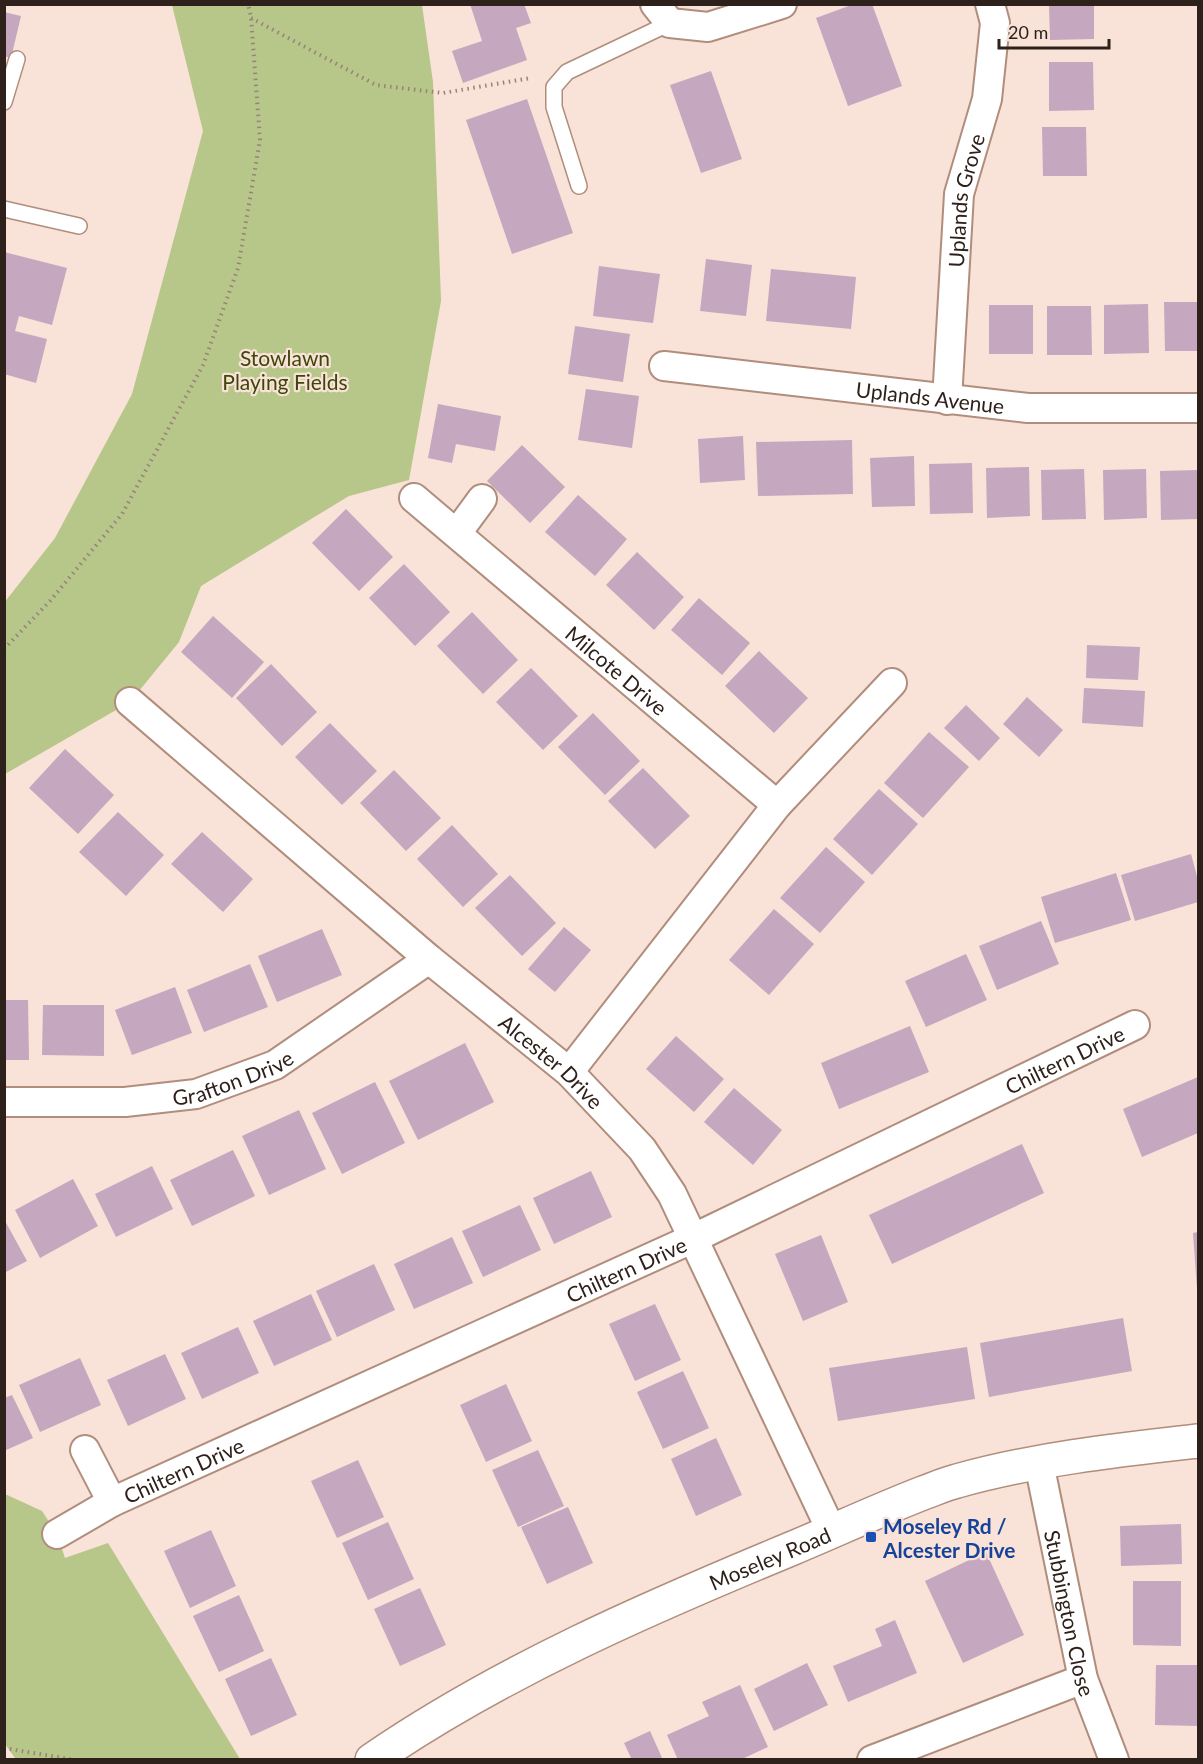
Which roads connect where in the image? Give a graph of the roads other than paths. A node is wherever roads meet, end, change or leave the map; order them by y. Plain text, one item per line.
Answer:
1 (782, 4) edge
2 (990, 4) edge
3 (663, 14) edge
4 (17, 59) dead end
5 (4, 102) edge
6 (579, 186) dead end
7 (4, 208) edge
8 (79, 226) dead end
9 (664, 366) dead end
10 (948, 400) junction
11 (1198, 408) edge
12 (414, 498) dead end
13 (482, 499) dead end
14 (457, 533) junction
15 (892, 683) dead end
16 (130, 702) dead end
17 (777, 805) junction
18 (429, 959) junction
19 (1136, 1026) dead end
20 (569, 1072) junction
21 (4, 1102) edge
22 (694, 1238) junction
23 (1198, 1441) edge
24 (85, 1450) dead end
25 (1039, 1463) junction
26 (112, 1502) junction
27 (832, 1532) junction
28 (57, 1534) dead end
29 (1083, 1679) junction
30 (372, 1760) edge
31 (872, 1760) edge
32 (1114, 1760) edge

1 - 3 street
2 - 10 street, Uplands Grove
3 - 6 lane
4 - 5 lane
7 - 8 lane
9 - 10 street, Uplands Avenue
10 - 11 street, Uplands Avenue
12 - 14 street, Milcote Drive
13 - 14 street
14 - 17 street, Milcote Drive
15 - 17 street
16 - 18 street, Alcester Drive
17 - 20 street
18 - 20 street, Alcester Drive
18 - 21 street, Grafton Drive
19 - 22 street, Chiltern Drive
20 - 22 street, Alcester Drive
22 - 26 street, Chiltern Drive
22 - 27 street, Alcester Drive
23 - 25 street, Moseley Road
24 - 26 street, Chiltern Drive
25 - 27 street, Moseley Road
25 - 29 street, Stubbington Close
26 - 28 street, Chiltern Drive
27 - 30 street, Moseley Road
29 - 31 street
29 - 32 street, Stubbington Close

